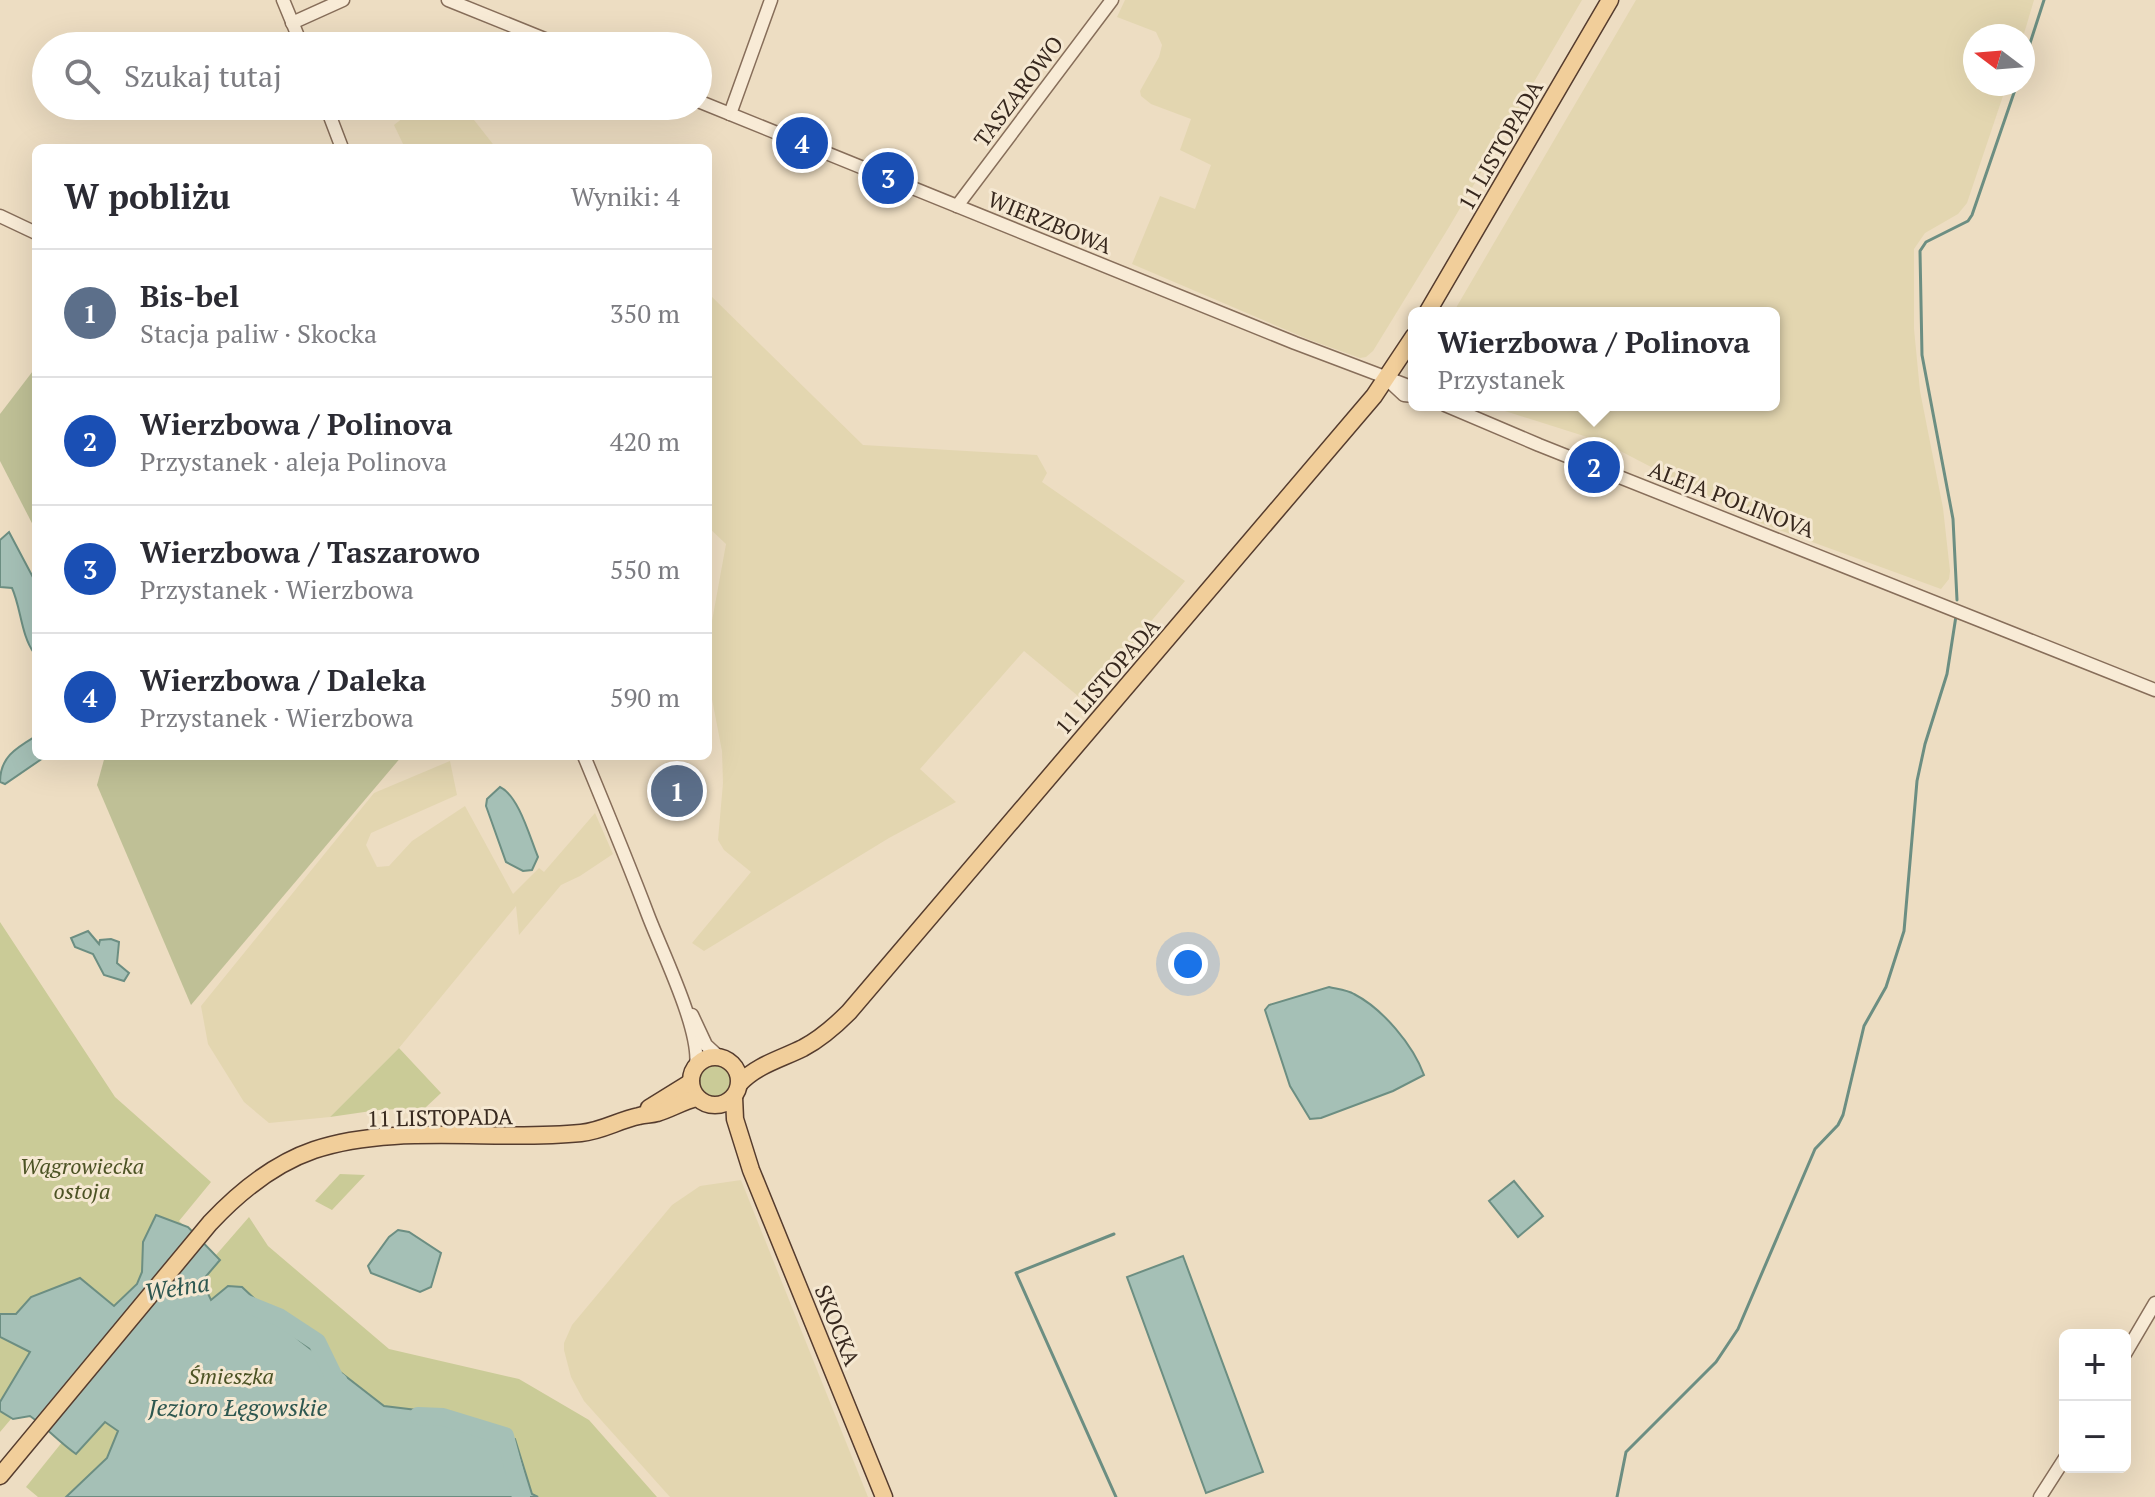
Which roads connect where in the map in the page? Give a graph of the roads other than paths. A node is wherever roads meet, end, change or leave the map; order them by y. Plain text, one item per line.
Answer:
1 (283, 0) edge
2 (343, 0) edge
3 (448, 0) edge
4 (771, 0) edge
5 (1112, 0) edge
6 (1610, 0) edge
7 (292, 23) junction
8 (296, 32) edge
9 (527, 32) edge
10 (712, 107) edge
11 (730, 114) junction
12 (331, 120) edge
13 (340, 144) edge
14 (957, 206) junction
15 (0, 216) edge
16 (32, 231) edge
17 (1432, 307) edge
18 (1408, 346) edge
19 (1387, 379) junction
20 (1408, 386) edge
21 (1408, 395) edge
22 (1459, 411) edge
23 (2155, 690) edge
24 (586, 760) edge
25 (679, 992) junction
26 (821, 1036) junction
27 (725, 1060) junction
28 (699, 1088) junction
29 (737, 1090) junction
30 (751, 1170) junction
31 (2155, 1303) edge
32 (2131, 1344) edge
33 (2059, 1467) edge
34 (0, 1476) edge
35 (884, 1497) edge
36 (2040, 1497) edge

1 - 7 street
2 - 7 street
3 - 9 street
4 - 11 street
5 - 14 street, TASZAROWO
6 - 17 main road, 11 LISTOPADA
7 - 8 street
10 - 11 street, WIERZBOWA
11 - 14 street, WIERZBOWA
12 - 13 street
14 - 19 street, WIERZBOWA
15 - 16 street
18 - 19 main road, 11 LISTOPADA
19 - 20 street
19 - 21 street
19 - 26 main road, 11 LISTOPADA
22 - 23 street, ALEJA POLINOVA
24 - 25 street, SKOCKA
25 - 27 street, SKOCKA
25 - 28 street, SKOCKA
26 - 27 main road, 11 LISTOPADA
26 - 29 main road, 11 LISTOPADA
27 - 28 main road
27 - 29 main road
28 - 29 main road
28 - 30 main road, SKOCKA
28 - 34 main road, 11 LISTOPADA
29 - 30 main road, SKOCKA
30 - 35 main road, SKOCKA
31 - 32 street
33 - 36 street

